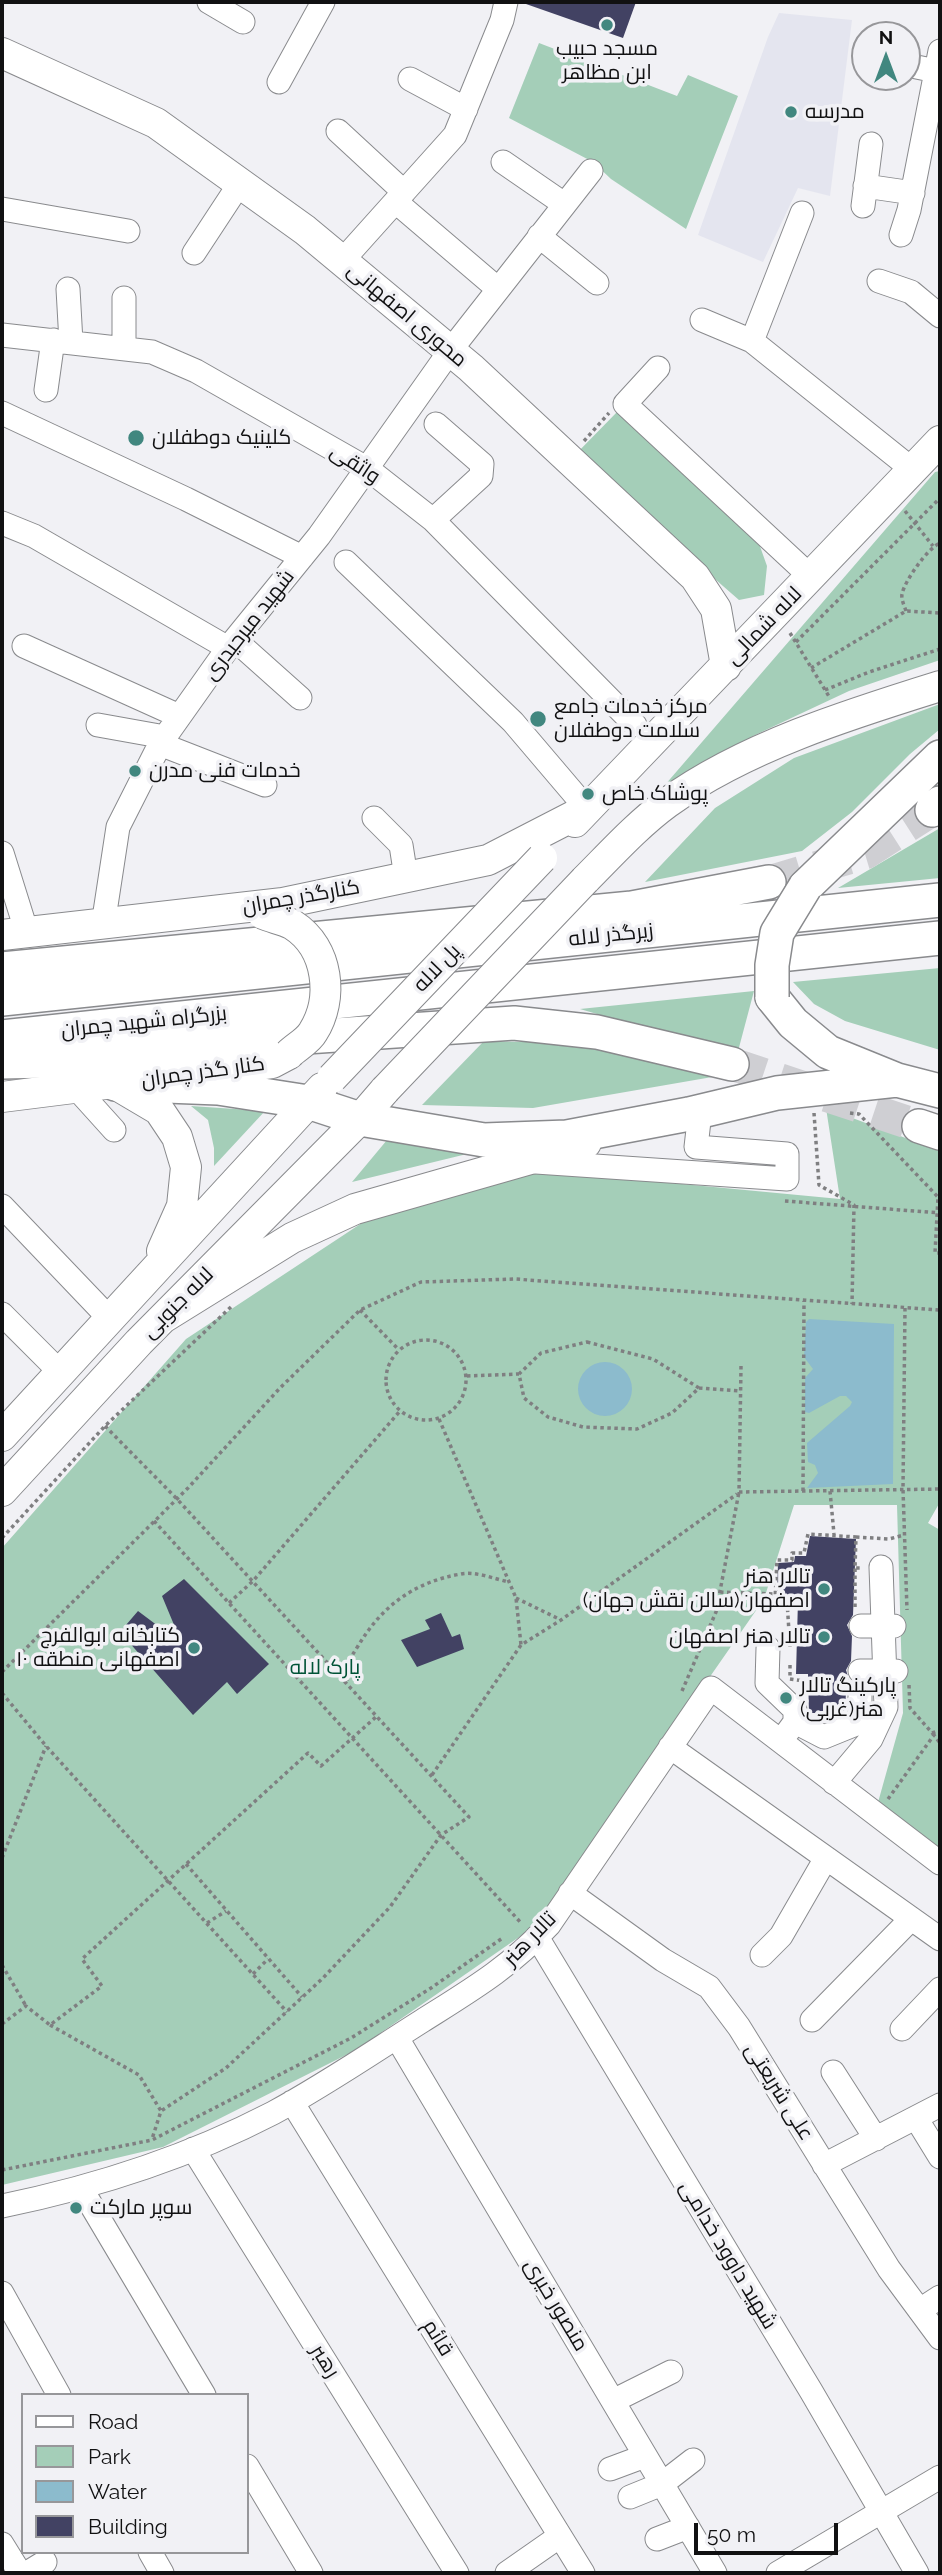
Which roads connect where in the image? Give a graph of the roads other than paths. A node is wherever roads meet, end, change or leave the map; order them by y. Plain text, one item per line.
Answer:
1 (209, 2) edge
2 (323, 2) edge
3 (502, 3) edge
4 (243, 22) dead end
5 (2, 53) edge
6 (938, 61) edge
7 (410, 79) dead end
8 (279, 82) dead end
9 (466, 108) junction
10 (338, 131) dead end
11 (871, 144) dead end
12 (503, 162) dead end
13 (590, 172) dead end
14 (240, 183) junction
15 (913, 193) junction
16 (400, 197) junction
17 (564, 204) junction
18 (2, 209) edge
19 (802, 213) dead end
20 (128, 231) dead end
21 (901, 235) dead end
22 (539, 236) junction
23 (194, 253) dead end
24 (342, 261) junction
25 (879, 281) dead end
26 (597, 283) dead end
27 (68, 289) dead end
28 (498, 289) junction
29 (124, 298) dead end
30 (940, 316) edge
31 (702, 320) dead end
32 (2, 335) edge
33 (62, 341) junction
34 (752, 341) junction
35 (124, 348) junction
36 (450, 351) junction
37 (658, 368) dead end
38 (46, 390) dead end
39 (2, 413) edge
40 (436, 424) dead end
41 (940, 441) edge
42 (927, 466) edge
43 (368, 469) junction
44 (433, 520) junction
45 (2, 523) edge
46 (302, 557) junction
47 (346, 562) dead end
48 (811, 576) junction
49 (231, 644) junction
50 (24, 646) dead end
51 (726, 666) junction
52 (940, 686) edge
53 (300, 698) dead end
54 (180, 716) junction
55 (98, 725) dead end
56 (635, 725) dead end
57 (162, 740) junction
58 (940, 757) edge
59 (265, 785) dead end
60 (587, 809) junction
61 (374, 818) dead end
62 (2, 853) edge
63 (542, 858) joint
64 (406, 877) junction
65 (769, 882) tunnel mouth
66 (940, 900) edge
67 (207, 913) junction
68 (103, 925) junction
69 (14, 934) edge
70 (940, 938) edge
71 (2, 969) edge
72 (281, 970) joint
73 (2, 999) edge
74 (287, 1006) joint
75 (2, 1037) edge
76 (2, 1062) edge
77 (732, 1063) tunnel mouth
78 (897, 1080) junction
79 (116, 1084) junction
80 (76, 1089) junction
81 (940, 1091) edge
82 (2, 1097) edge
83 (308, 1102) junction
84 (695, 1113) junction
85 (360, 1119) junction
86 (114, 1130) dead end
87 (522, 1161) junction
88 (2, 1206) edge
89 (150, 1277) junction
90 (2, 1314) edge
91 (163, 1318) junction
92 (110, 1320) junction
93 (61, 1373) junction
94 (2, 1436) edge
95 (2, 1491) edge
96 (872, 1567) road end
97 (768, 1648) dead end
98 (890, 1671) junction
99 (795, 1722) junction
100 (780, 1741) junction
101 (670, 1747) junction
102 (834, 1783) junction
103 (826, 1858) junction
104 (940, 1863) edge
105 (570, 1893) junction
106 (911, 1919) junction
107 (530, 1931) junction
108 (940, 1939) edge
109 (762, 1955) dead end
110 (940, 1989) edge
111 (812, 2021) dead end
112 (902, 2029) dead end
113 (397, 2038) junction
114 (833, 2072) dead end
115 (292, 2102) junction
116 (940, 2106) edge
117 (916, 2118) junction
118 (876, 2139) junction
119 (193, 2149) junction
120 (940, 2157) edge
121 (824, 2165) junction
122 (81, 2188) junction
123 (2, 2206) edge
124 (2, 2293) edge
125 (940, 2297) edge
126 (920, 2310) junction
127 (940, 2338) edge
128 (671, 2372) dead end
129 (58, 2393) edge
130 (203, 2393) edge
131 (613, 2401) junction
132 (645, 2456) junction
133 (693, 2460) dead end
134 (248, 2468) edge
135 (610, 2469) dead end
136 (940, 2477) edge
137 (662, 2484) junction
138 (630, 2497) dead end
139 (882, 2513) junction
140 (688, 2527) junction
141 (560, 2536) junction
142 (657, 2539) dead end
143 (2, 2544) edge
144 (151, 2554) edge
145 (20, 2573) edge
146 (162, 2573) edge
147 (311, 2573) edge
148 (457, 2573) edge
149 (507, 2573) edge
150 (583, 2573) edge
151 (715, 2573) edge
152 (778, 2573) edge
153 (917, 2573) edge

1 - 4 street
2 - 8 street
3 - 9 street
5 - 14 main road, محوری اصفهانی
6 - 15 street
7 - 9 street
9 - 16 street
10 - 16 street
11 - 15 street
12 - 17 street
13 - 17 street, شهید میرحیدری
14 - 23 street
14 - 24 main road, محوری اصفهانی
15 - 21 street
16 - 24 street
16 - 28 street
17 - 22 street, شهید میرحیدری
18 - 20 street
19 - 34 street
22 - 26 street
22 - 28 street, شهید میرحیدری
24 - 36 main road, محوری اصفهانی
25 - 30 street
27 - 33 street
28 - 36 street, شهید میرحیدری
29 - 35 street
31 - 34 street
32 - 33 street, واثقی
33 - 35 street, واثقی
33 - 38 street
34 - 42 street
35 - 43 street, واثقی
36 - 43 street, شهید میرحیدری
36 - 51 main road, محوری اصفهانی
37 - 48 street
39 - 46 street
40 - 44 street
41 - 42 main road, لاله شمالی
42 - 48 main road, لاله شمالی
43 - 44 street, واثقی
43 - 46 street, شهید میرحیدری
44 - 56 street, واثقی
45 - 49 street
46 - 49 street, شهید میرحیدری
47 - 60 street
48 - 51 main road, لاله شمالی
49 - 53 street
49 - 54 street, شهید میرحیدری
50 - 54 street
51 - 60 main road, لاله شمالی
52 - 85 main road, لاله جنوبی, bridge
54 - 57 street, شهید میرحیدری
55 - 57 street
57 - 59 street
57 - 68 street, شهید میرحیدری
58 - 78 highway, bridge
60 - 63 main road, لاله شمالی
60 - 64 main road, کنارگذر چمران
61 - 64 street
62 - 69 street
63 - 83 main road, پل لاله, bridge
64 - 67 main road, کنارگذر چمران
65 - 71 highway
66 - 72 highway, زیرگذر لاله
67 - 68 main road, کنارگذر چمران
67 - 79 main road, کنار گذر چمران, bridge
68 - 69 main road, کنارگذر چمران
70 - 74 highway, زیرگذر لاله
72 - 73 highway, بزرگراه شهید چمران
74 - 75 highway, بزرگراه شهید چمران
76 - 77 highway
78 - 81 highway
78 - 84 highway
79 - 80 main road
79 - 83 highway
79 - 89 main road
80 - 82 main road
80 - 86 street
83 - 85 highway
83 - 89 main road, لاله جنوبی
84 - 85 highway
84 - 87 main road
84 - 87 street
85 - 91 main road, لاله جنوبی
87 - 91 main road
88 - 92 street
89 - 92 main road, لاله جنوبی
90 - 93 street
91 - 95 main road, لاله جنوبی
92 - 93 main road, لاله جنوبی
93 - 94 main road, لاله جنوبی
96 - 98 street
97 - 99 street
98 - 99 street
98 - 102 street
99 - 100 street
100 - 101 street, تالار هنر
100 - 102 street, تالار هنر
101 - 103 street
101 - 105 street, تالار هنر
102 - 104 street, تالار هنر
103 - 106 street
103 - 109 street
105 - 107 street, تالار هنر
105 - 121 street, علی شریعتی
106 - 108 street
106 - 111 street
107 - 113 street, تالار هنر
107 - 139 street, شهید داوود خدامی
110 - 112 street
113 - 115 street, تالار هنر
113 - 131 street, منصور خیری
114 - 118 street
115 - 119 street, تالار هنر
115 - 141 street, قائم
116 - 117 street
117 - 118 street
117 - 120 street
118 - 121 street
119 - 122 street, تالار هنر
119 - 148 street, رهبر
121 - 126 street, علی شریعتی
122 - 123 street, تالار هنر
122 - 130 street
124 - 129 street
125 - 126 street
126 - 127 street, علی شریعتی
128 - 131 street
131 - 132 street, منصور خیری
132 - 135 street
132 - 137 street, منصور خیری
133 - 137 street
134 - 147 street
136 - 139 street
137 - 138 street
137 - 140 street, منصور خیری
139 - 152 street
139 - 153 street, شهید داوود خدامی
140 - 142 street
140 - 151 street, منصور خیری
141 - 149 street
141 - 150 street, قائم
143 - 145 street
144 - 146 street

